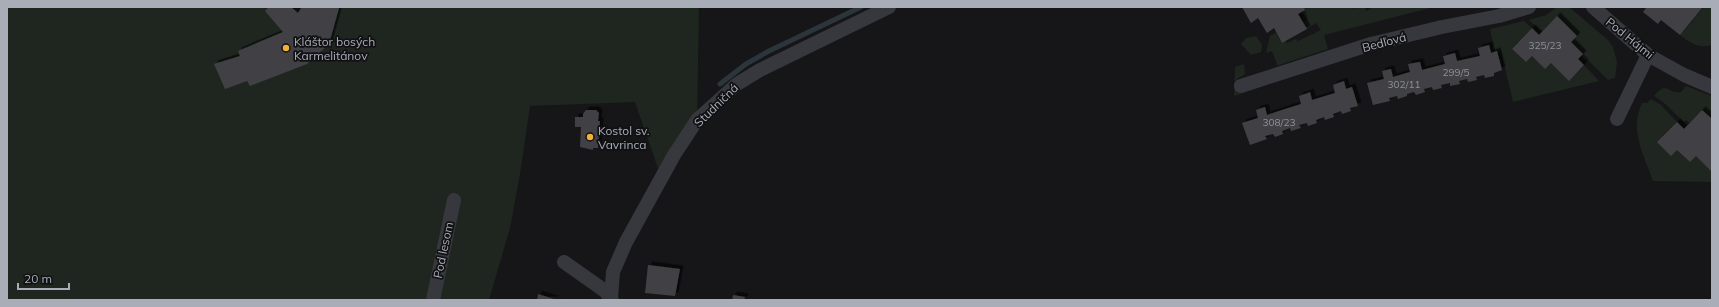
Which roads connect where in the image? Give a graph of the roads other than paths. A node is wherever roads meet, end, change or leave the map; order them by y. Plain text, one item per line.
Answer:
1 (889, 7) edge
2 (1529, 7) edge
3 (1593, 7) edge
4 (1648, 55) junction
5 (1241, 86) dead end
6 (1712, 87) edge
7 (1617, 119) dead end
8 (454, 200) dead end
9 (564, 262) dead end
10 (611, 299) edge
11 (433, 300) edge

1 - 10 street, Studničná
2 - 5 street, Bedľová
3 - 4 street, Pod Hájmi
4 - 6 street, Pod Hájmi
4 - 7 street
8 - 11 street, Pod lesom
9 - 10 street, Studničná

